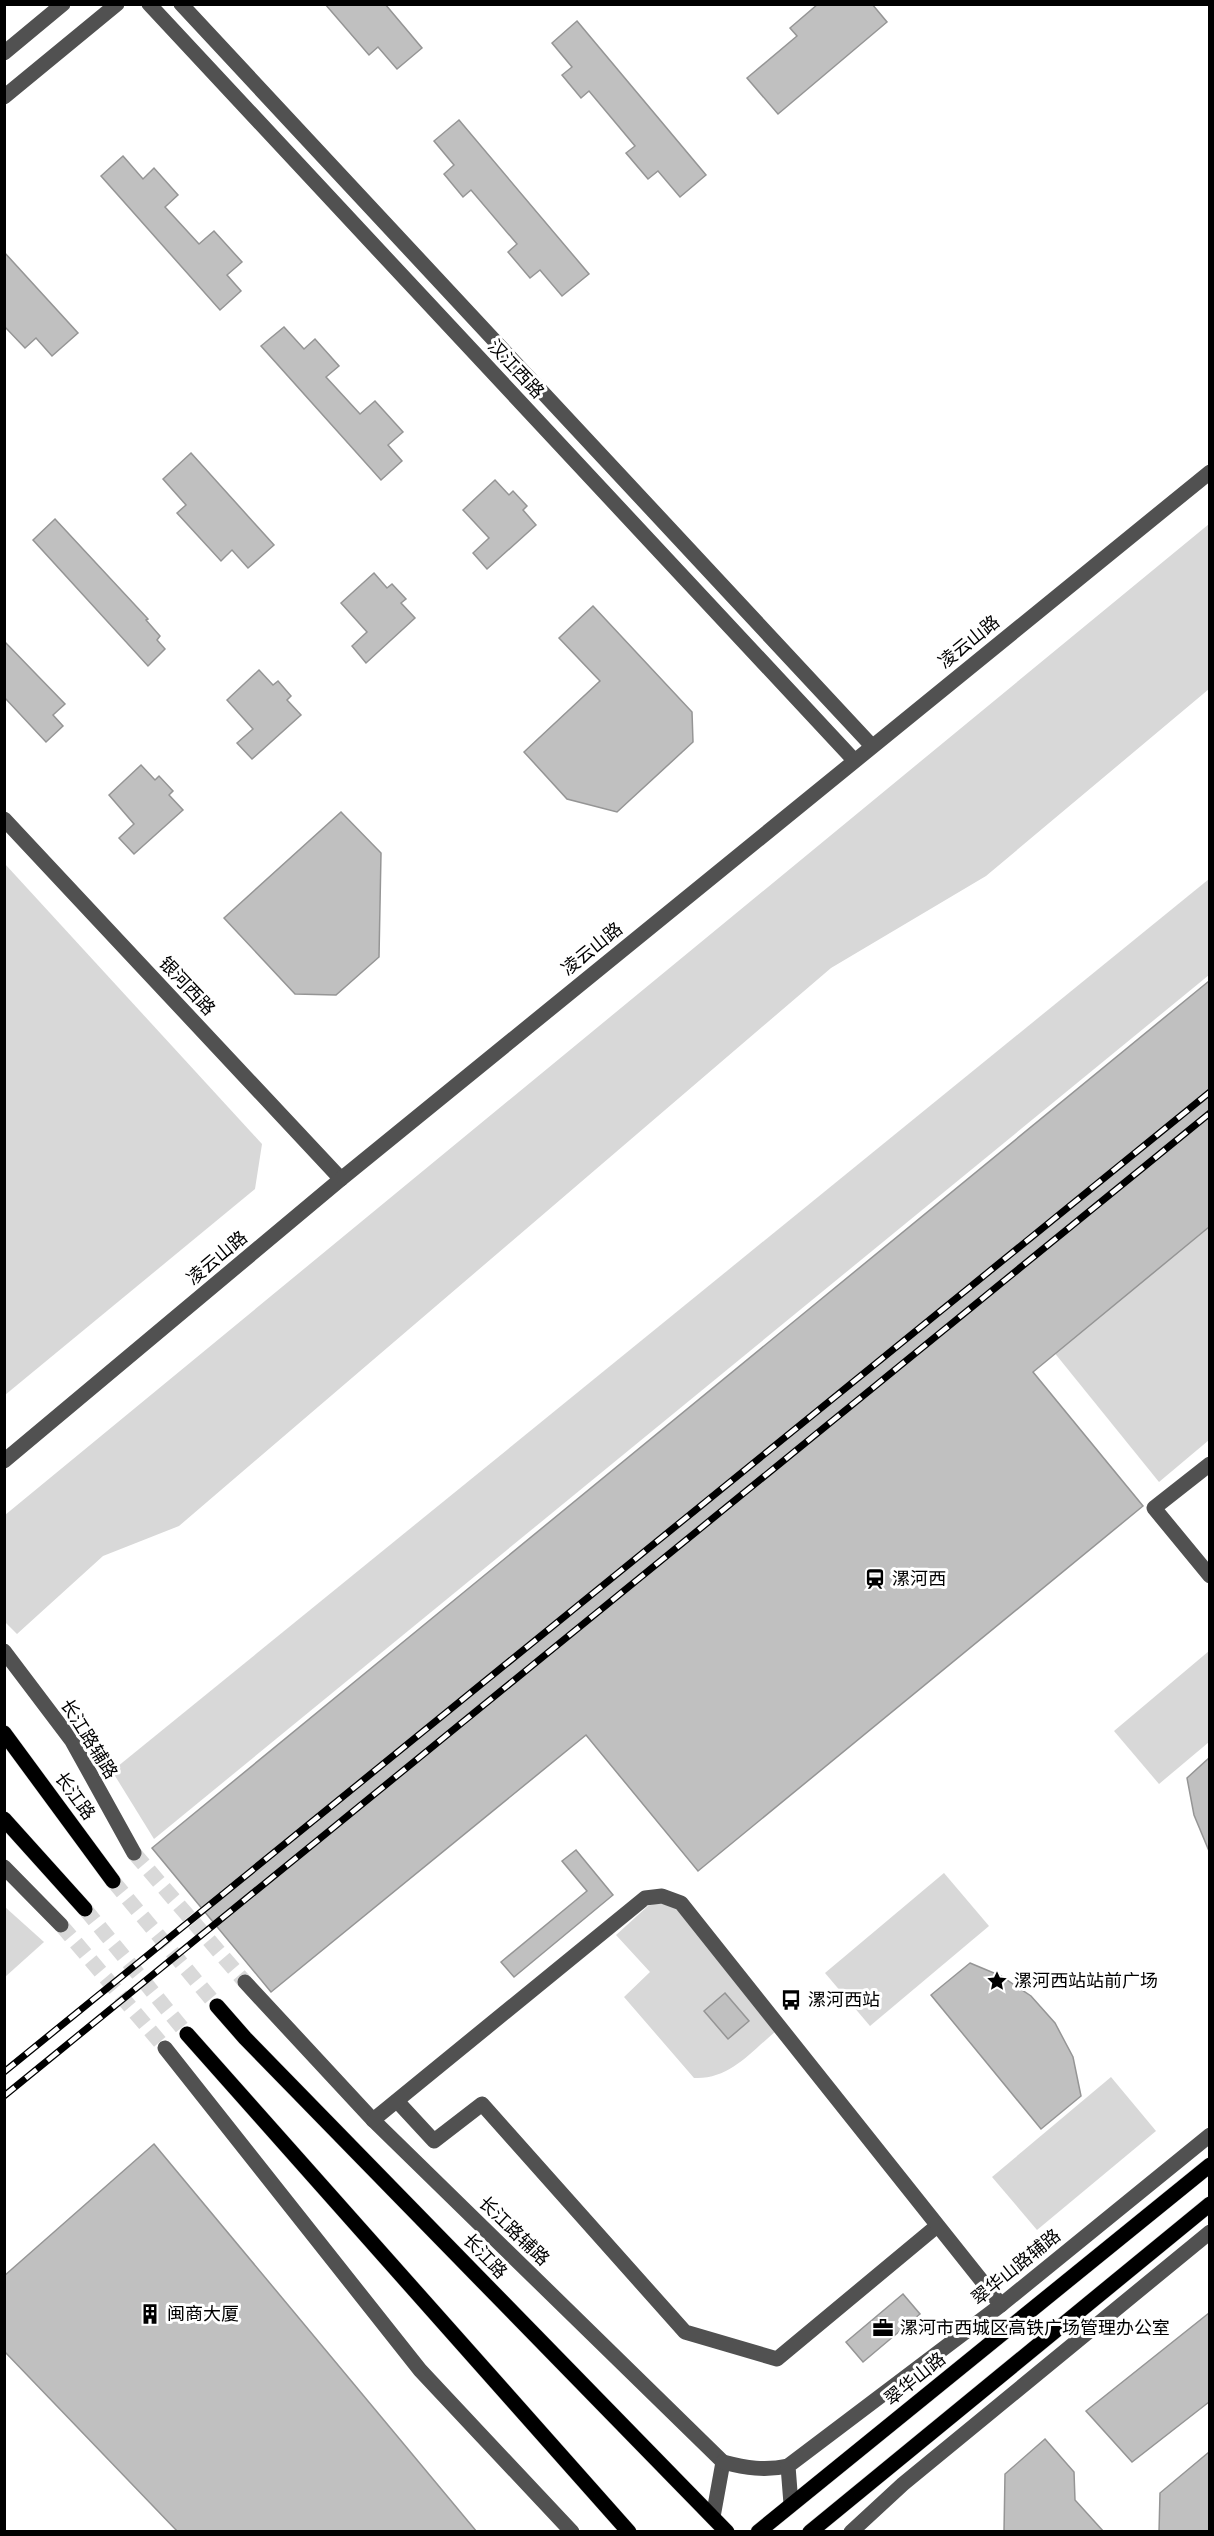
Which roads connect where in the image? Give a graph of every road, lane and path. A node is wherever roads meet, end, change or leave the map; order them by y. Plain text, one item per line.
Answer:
1 (63, 4) edge
2 (117, 4) edge
3 (149, 4) edge
4 (181, 4) edge
5 (4, 53) edge
6 (4, 97) edge
7 (1209, 472) edge
8 (872, 746) junction
9 (854, 760) junction
10 (4, 819) edge
11 (341, 1179) junction
12 (4, 1461) edge
13 (1209, 1464) edge
14 (1209, 1576) edge
15 (4, 1651) edge
16 (4, 1733) edge
17 (4, 1819) edge
18 (134, 1853) tunnel mouth
19 (4, 1867) edge
20 (113, 1881) tunnel mouth
21 (85, 1909) tunnel mouth
22 (61, 1925) tunnel mouth
23 (245, 1982) tunnel mouth
24 (217, 2006) tunnel mouth
25 (187, 2034) tunnel mouth
26 (165, 2048) tunnel mouth
27 (397, 2101) junction
28 (373, 2120) junction
29 (1209, 2135) edge
30 (1209, 2165) edge
31 (1209, 2204) edge
32 (937, 2226) junction
33 (1209, 2232) edge
34 (1001, 2305) junction
35 (723, 2462) junction
36 (788, 2466) junction
37 (791, 2504) junction
38 (713, 2517) junction
39 (810, 2531) edge
40 (572, 2532) edge
41 (629, 2532) edge
42 (727, 2532) edge
43 (758, 2532) edge
44 (818, 2532) edge
45 (851, 2532) edge

1 - 5 street
2 - 6 street
3 - 9 street, 汉江西路
4 - 8 street, 汉江西路
7 - 8 street, 凌云山路
8 - 9 street, 凌云山路
9 - 11 street, 凌云山路
10 - 11 street, 银河西路
11 - 12 street, 凌云山路
13 - 14 street
15 - 18 street, 长江路辅路
16 - 20 main road, 长江路
17 - 21 main road
19 - 22 street
23 - 28 street, 长江路辅路
24 - 38 main road, 长江路
25 - 41 main road
26 - 40 street
27 - 28 street
27 - 32 street
27 - 32 street
28 - 35 street, 长江路辅路
29 - 34 street, 翠华山路辅路
30 - 37 main road, 翠华山路
31 - 39 main road
32 - 34 street
33 - 45 street
34 - 36 street, 翠华山路辅路
35 - 36 street
35 - 38 street
36 - 37 street
37 - 43 main road, 翠华山路
38 - 42 main road, 长江路
39 - 44 street

